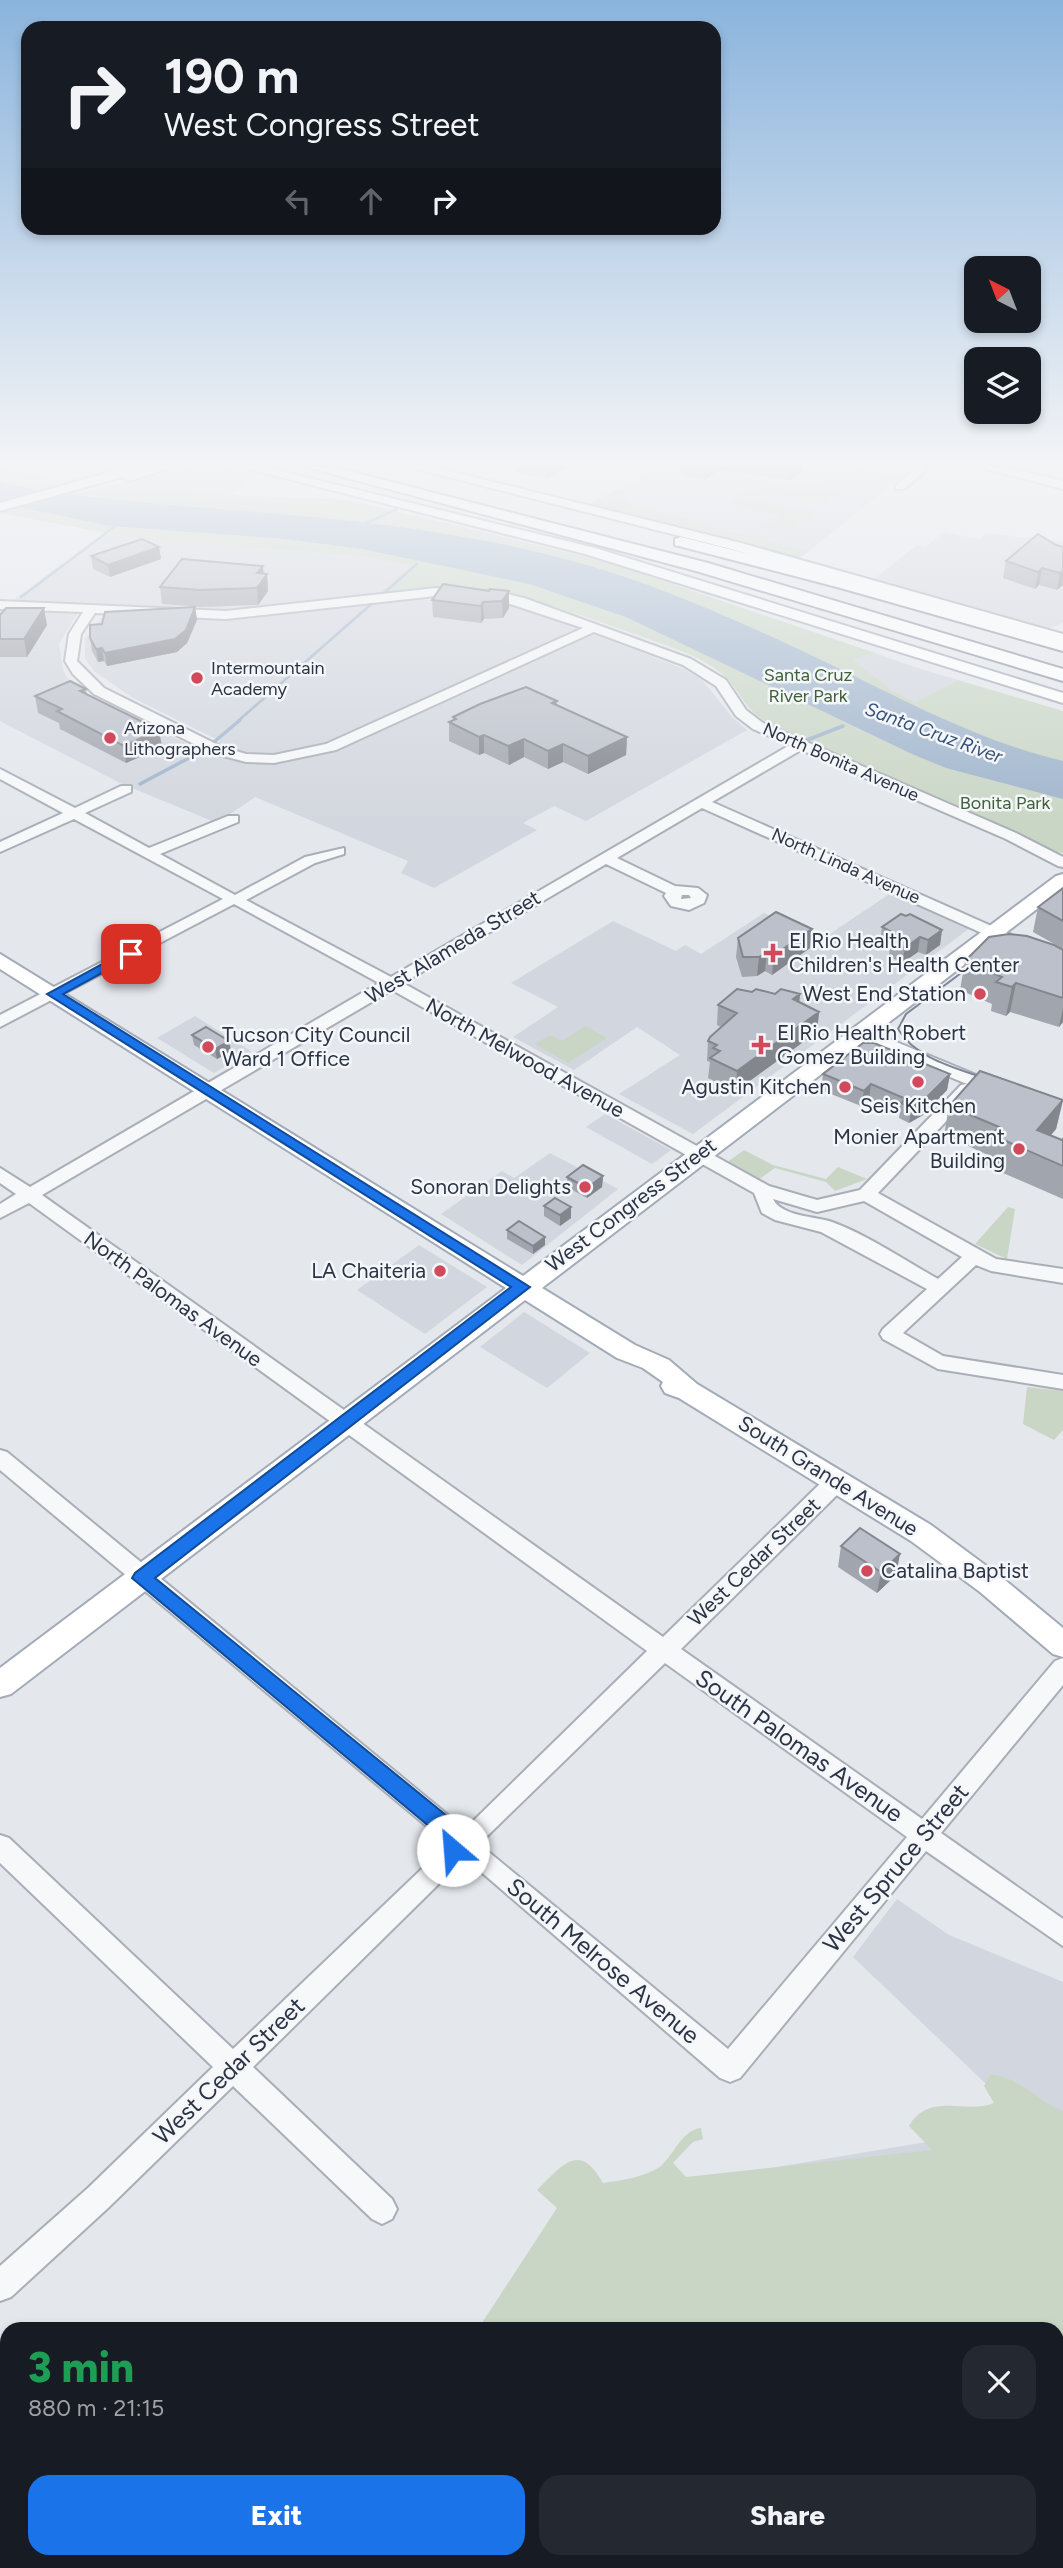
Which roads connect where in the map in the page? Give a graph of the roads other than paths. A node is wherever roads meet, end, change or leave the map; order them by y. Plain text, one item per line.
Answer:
1 (705, 587) edge
2 (735, 587) edge
3 (768, 587) edge
4 (813, 587) edge
5 (856, 587) edge
6 (878, 587) edge
7 (0, 605) edge
8 (91, 609) junction
9 (594, 627) junction
10 (1063, 639) edge
11 (1063, 646) edge
12 (1063, 660) edge
13 (1063, 675) edge
14 (1063, 693) edge
15 (1063, 698) edge
16 (793, 748) junction
17 (0, 773) edge
18 (126, 789) dead end
19 (699, 801) junction
20 (76, 813) junction
21 (233, 819) dead end
22 (1000, 832) joint
23 (0, 848) edge
24 (339, 851) dead end
25 (149, 853) junction
26 (604, 857) junction
27 (1063, 863) edge
28 (1063, 880) edge
29 (675, 892) dead end
30 (234, 899) junction
31 (993, 932) junction
32 (1022, 950) joint
33 (0, 960) edge
34 (954, 962) junction
35 (390, 984) junction
36 (54, 994) junction
37 (0, 1022) edge
38 (859, 1033) junction
39 (975, 1081) junction
40 (207, 1091) junction
41 (1000, 1091) edge
42 (699, 1154) junction
43 (0, 1174) edge
44 (764, 1190) junction
45 (866, 1194) junction
46 (30, 1195) junction
47 (0, 1212) edge
48 (974, 1255) junction
49 (1063, 1276) edge
50 (522, 1287) junction
51 (940, 1288) junction
52 (1063, 1382) edge
53 (345, 1423) junction
54 (0, 1458) edge
55 (837, 1481) junction
56 (142, 1578) junction
57 (1063, 1645) edge
58 (665, 1649) junction
59 (1063, 1668) edge
60 (0, 1685) edge
61 (1053, 1686) edge
62 (923, 1835) junction
63 (465, 1844) junction
64 (0, 1846) edge
65 (1063, 1934) edge
66 (233, 2067) junction
67 (730, 2068) joint
68 (382, 2209) dead end
69 (0, 2286) edge

1 - 15 main road
2 - 14 highway
3 - 13 highway
4 - 12 highway
5 - 11 highway
6 - 10 main road
7 - 8 street, North Bonita Avenue
8 - 9 street, North Bonita Avenue
8 - 9 street
9 - 16 street, North Bonita Avenue
16 - 19 street, West Alameda Street
16 - 22 street, North Bonita Avenue
17 - 20 street, North Melwood Avenue
18 - 20 street
19 - 26 street, West Alameda Street
19 - 31 street, North Linda Avenue
20 - 23 street
20 - 25 street, North Melwood Avenue
21 - 25 street
22 - 27 street, North Bonita Avenue
24 - 30 street
25 - 30 street, North Melwood Avenue
26 - 29 street
26 - 35 street, West Alameda Street
28 - 31 main road, West Congress Street
30 - 35 street, North Melwood Avenue
30 - 36 street
31 - 32 street, North Linda Avenue
31 - 34 main road, West Congress Street
32 - 34 main road
33 - 36 main road
34 - 38 main road, West Congress Street
35 - 40 street, West Alameda Street
35 - 42 street, North Melwood Avenue
36 - 37 street
36 - 40 main road
38 - 39 street
38 - 42 main road, West Congress Street
39 - 41 street
39 - 45 street
40 - 46 street, West Alameda Street
40 - 50 main road
42 - 44 street, North Melwood Avenue
42 - 50 main road, West Congress Street
43 - 46 street, North Palomas Avenue
44 - 45 street
44 - 51 street
45 - 48 street
46 - 47 street, West Alameda Street
46 - 53 street, North Palomas Avenue
48 - 49 street
48 - 51 street
50 - 53 main road, West Congress Street
50 - 55 main road, South Grande Avenue
51 - 52 street
53 - 56 main road, West Congress Street
53 - 58 street, South Palomas Avenue
54 - 56 street, South Melrose Avenue
55 - 57 main road, South Grande Avenue
55 - 58 street, West Cedar Street
56 - 60 main road, West Congress Street
56 - 63 street, South Melrose Avenue
58 - 62 street, South Palomas Avenue
58 - 63 street, West Cedar Street
59 - 61 street, West Spruce Street
61 - 62 street, West Spruce Street
62 - 65 street, South Palomas Avenue
62 - 67 street, West Spruce Street
63 - 66 street, West Cedar Street
63 - 67 street, South Melrose Avenue
64 - 66 street
66 - 68 street
66 - 69 street, West Cedar Street

